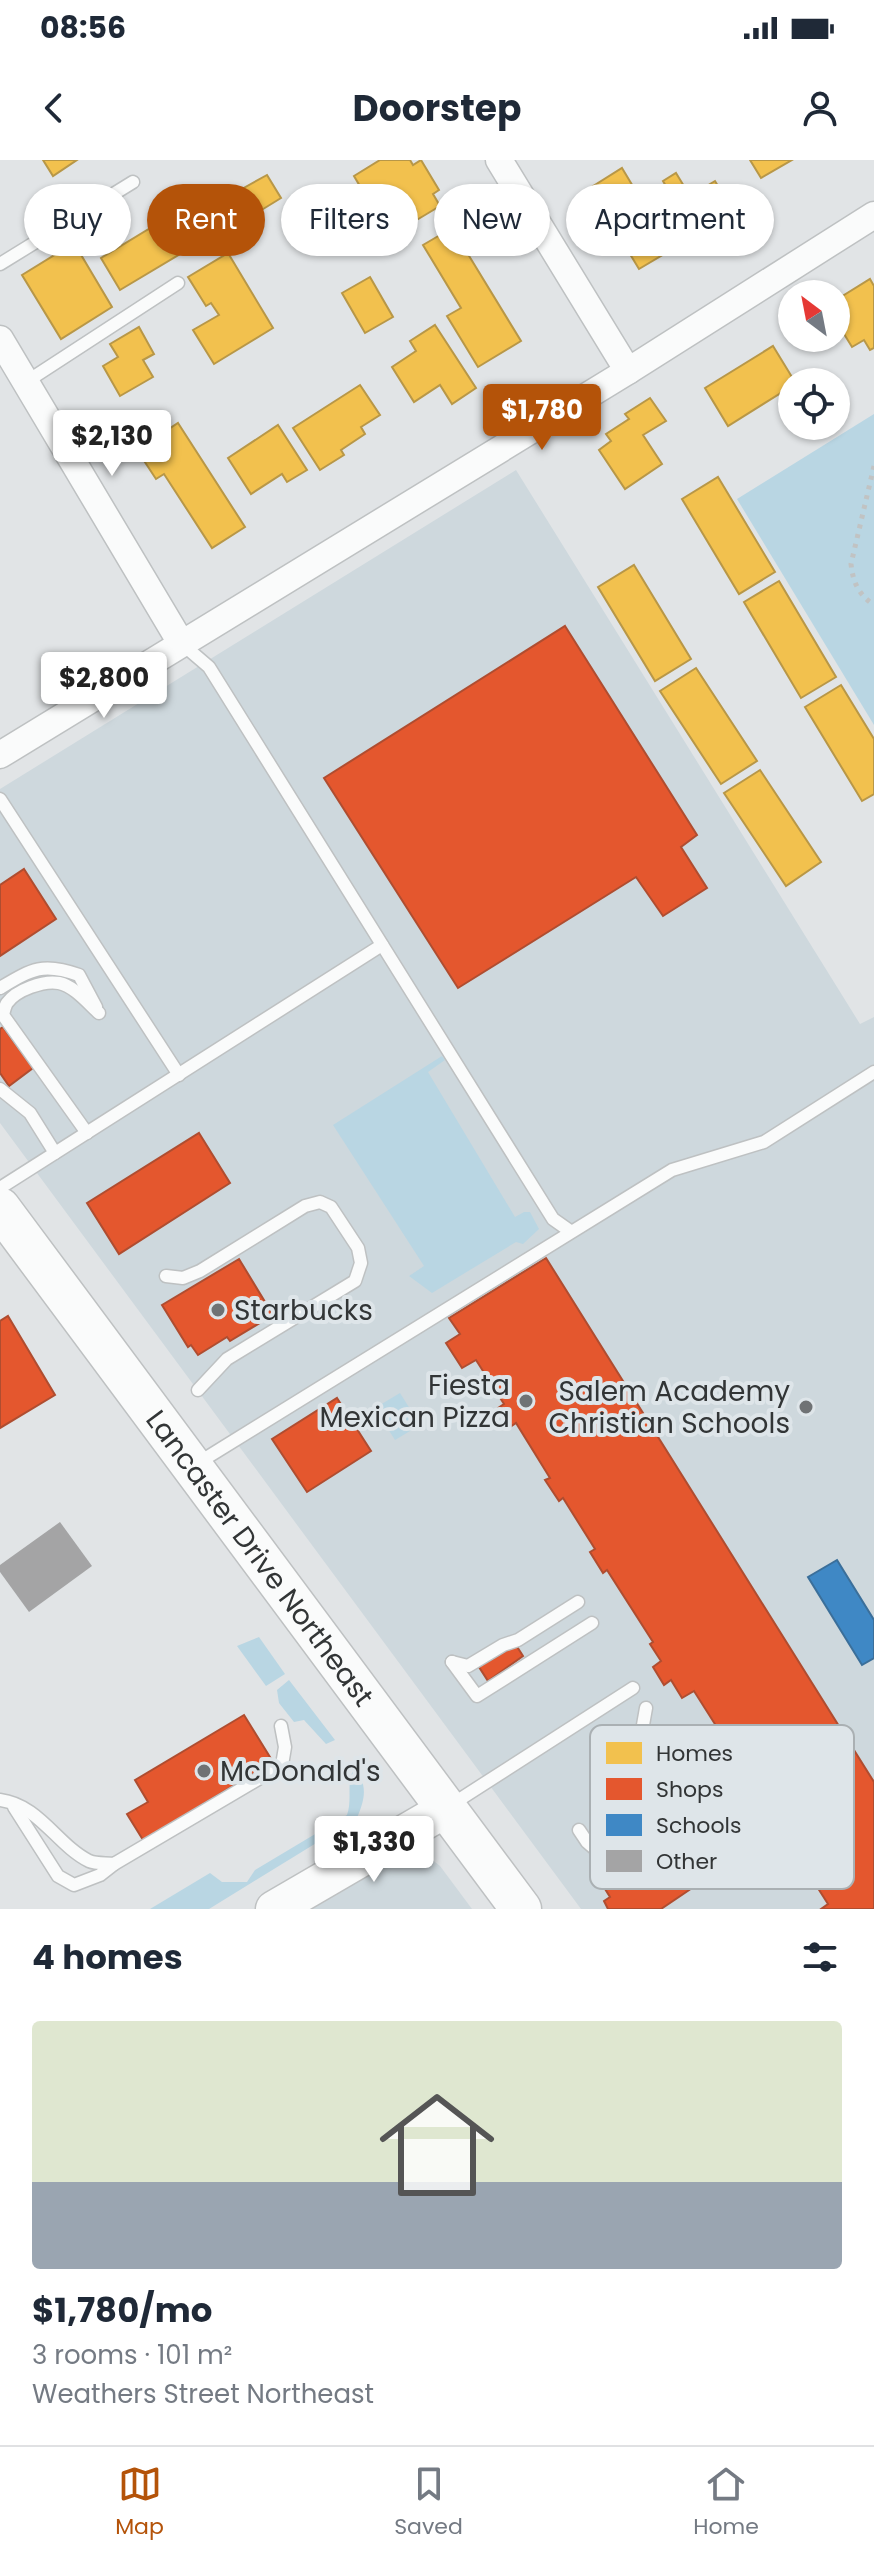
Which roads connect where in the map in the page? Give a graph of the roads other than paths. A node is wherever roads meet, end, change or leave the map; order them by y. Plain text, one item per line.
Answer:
1 (499, 160) edge
2 (133, 182) dead end
3 (874, 215) edge
4 (0, 264) edge
5 (178, 283) dead end
6 (0, 339) edge
7 (628, 371) junction
8 (26, 382) junction
9 (181, 643) junction
10 (0, 755) edge
11 (0, 799) edge
12 (382, 945) junction
13 (0, 988) edge
14 (874, 1072) edge
15 (179, 1075) junction
16 (0, 1089) edge
17 (87, 1133) junction
18 (55, 1153) junction
19 (0, 1188) edge
20 (0, 1208) edge
21 (570, 1231) junction
22 (166, 1276) dead end
23 (198, 1390) dead end
24 (191, 1467) junction
25 (578, 1602) dead end
26 (592, 1623) dead end
27 (633, 1688) dead end
28 (646, 1708) dead end
29 (643, 1725) edge
30 (281, 1726) dead end
31 (5, 1801) edge
32 (446, 1809) junction
33 (579, 1830) dead end
34 (590, 1845) edge
35 (114, 1864) junction
36 (274, 1909) edge
37 (521, 1909) edge

1 - 7 street
2 - 4 lane
3 - 7 street
5 - 8 lane
6 - 8 street
7 - 9 street
8 - 9 street
9 - 10 street
9 - 12 lane
11 - 15 lane
12 - 15 lane
12 - 21 lane
13 - 17 lane
14 - 21 lane
15 - 17 lane
16 - 18 lane
17 - 18 lane
18 - 19 lane
20 - 24 main road, Lancaster Drive Northeast
21 - 24 lane
22 - 23 lane
24 - 32 main road, Lancaster Drive Northeast
25 - 26 lane
27 - 32 lane
28 - 29 lane
30 - 35 lane
31 - 35 lane
31 - 35 lane
32 - 36 street
32 - 37 main road, Lancaster Drive Northeast
33 - 34 lane

